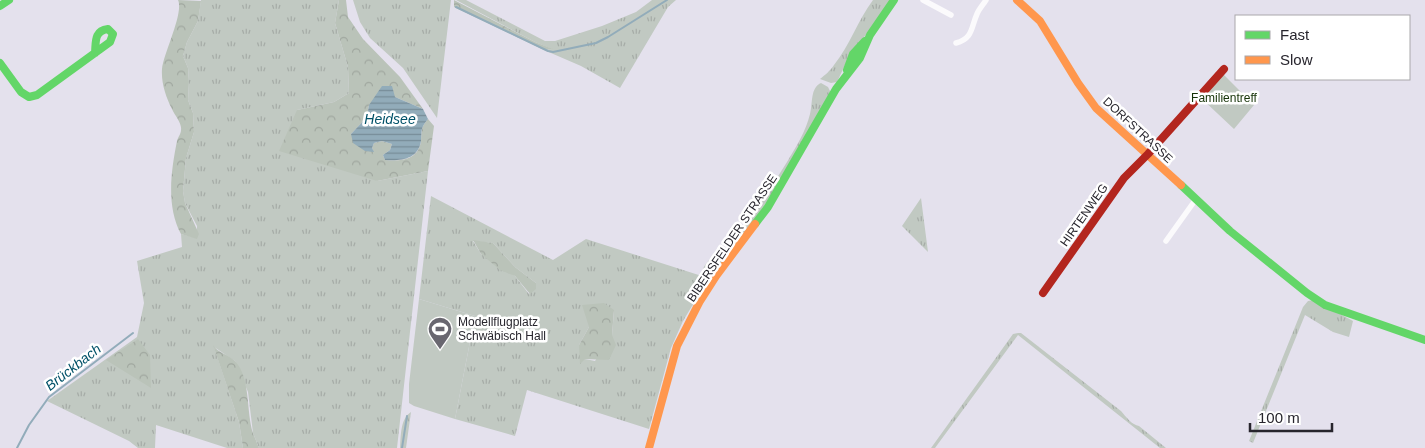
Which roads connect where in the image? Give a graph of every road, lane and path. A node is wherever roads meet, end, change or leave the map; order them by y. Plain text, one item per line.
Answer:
1 (9, 0) edge
2 (894, 0) edge
3 (923, 0) edge
4 (986, 0) edge
5 (1017, 0) edge
6 (0, 6) edge
7 (951, 15) dead end
8 (956, 43) dead end
9 (94, 53) dead end
10 (0, 62) edge
11 (1224, 69) dead end
12 (1148, 154) junction
13 (1196, 198) junction
14 (1166, 241) dead end
15 (1043, 292) dead end
16 (1425, 340) edge
17 (649, 448) edge

1 - 6 street
2 - 17 street, BIBERSFELDER STRASSE
3 - 7 street
4 - 8 street
5 - 12 street, DORFSTRASSE
9 - 10 street
11 - 12 street, HIRTENWEG
12 - 13 street, DORFSTRASSE
12 - 15 street, HIRTENWEG
13 - 14 street
13 - 16 street, DORFSTRASSE

